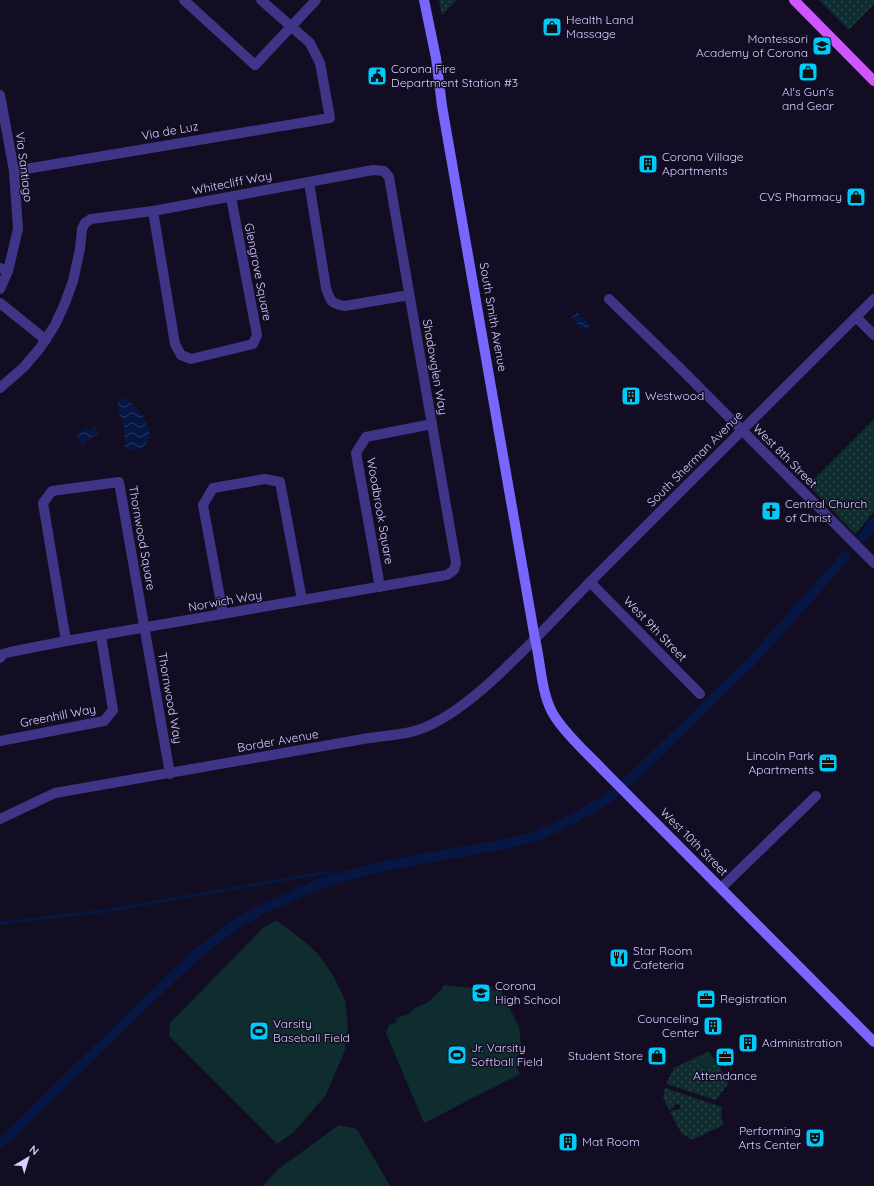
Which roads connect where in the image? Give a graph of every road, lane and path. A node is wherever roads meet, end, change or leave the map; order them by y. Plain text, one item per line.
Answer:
1 (184, 0) edge
2 (261, 0) edge
3 (316, 0) edge
4 (424, 0) edge
5 (794, 0) edge
6 (292, 27) junction
7 (874, 81) edge
8 (0, 95) edge
9 (14, 171) junction
10 (384, 171) joint
11 (309, 182) junction
12 (231, 197) junction
13 (153, 211) junction
14 (4, 270) edge
15 (0, 289) edge
16 (409, 295) junction
17 (609, 299) dead end
18 (874, 299) edge
19 (0, 303) edge
20 (856, 317) junction
21 (874, 335) edge
22 (46, 340) junction
23 (0, 388) edge
24 (432, 424) junction
25 (742, 430) junction
26 (874, 563) edge
27 (454, 570) joint
28 (590, 582) junction
29 (380, 587) junction
30 (302, 600) junction
31 (223, 614) junction
32 (145, 628) junction
33 (101, 636) junction
34 (535, 639) junction
35 (66, 641) junction
36 (0, 658) edge
37 (700, 694) dead end
38 (0, 741) edge
39 (170, 774) junction
40 (816, 796) dead end
41 (0, 819) edge
42 (721, 888) junction
43 (874, 1042) edge

1 - 6 street
2 - 6 street
3 - 6 street
4 - 34 main road, South Smith Avenue
5 - 7 main road
6 - 9 street, Via de Luz
8 - 9 street, Via Santiago
9 - 14 street, Via Santiago
10 - 11 street, Whitecliff Way
10 - 16 street, Shadowglen Way
11 - 12 street, Whitecliff Way
11 - 16 street
12 - 13 street, Whitecliff Way
12 - 13 street, Glengrove Square
13 - 22 street, Whitecliff Way
14 - 15 street, Via Santiago
16 - 24 street, Shadowglen Way
17 - 25 street, West 8th Street
18 - 20 street, South Sherman Avenue
19 - 22 street
20 - 21 street
20 - 25 street, South Sherman Avenue
22 - 23 street
24 - 27 street, Shadowglen Way
24 - 29 street, Woodbrook Square
25 - 26 street, West 8th Street
25 - 28 street, South Sherman Avenue
27 - 29 street, Norwich Way
28 - 34 street, South Sherman Avenue
28 - 37 street, West 9th Street
29 - 30 street, Norwich Way
30 - 31 street, Norwich Way
30 - 31 street
31 - 32 street, Norwich Way
32 - 33 street, Norwich Way
32 - 35 street, Thornwood Square
32 - 39 street, Thornwood Way
33 - 35 street, Norwich Way
33 - 38 street, Greenhill Way
34 - 39 street, Border Avenue
34 - 42 main road, West 10th Street
35 - 36 street, Norwich Way
39 - 41 street, Border Avenue
40 - 42 street
42 - 43 main road, West 10th Street

